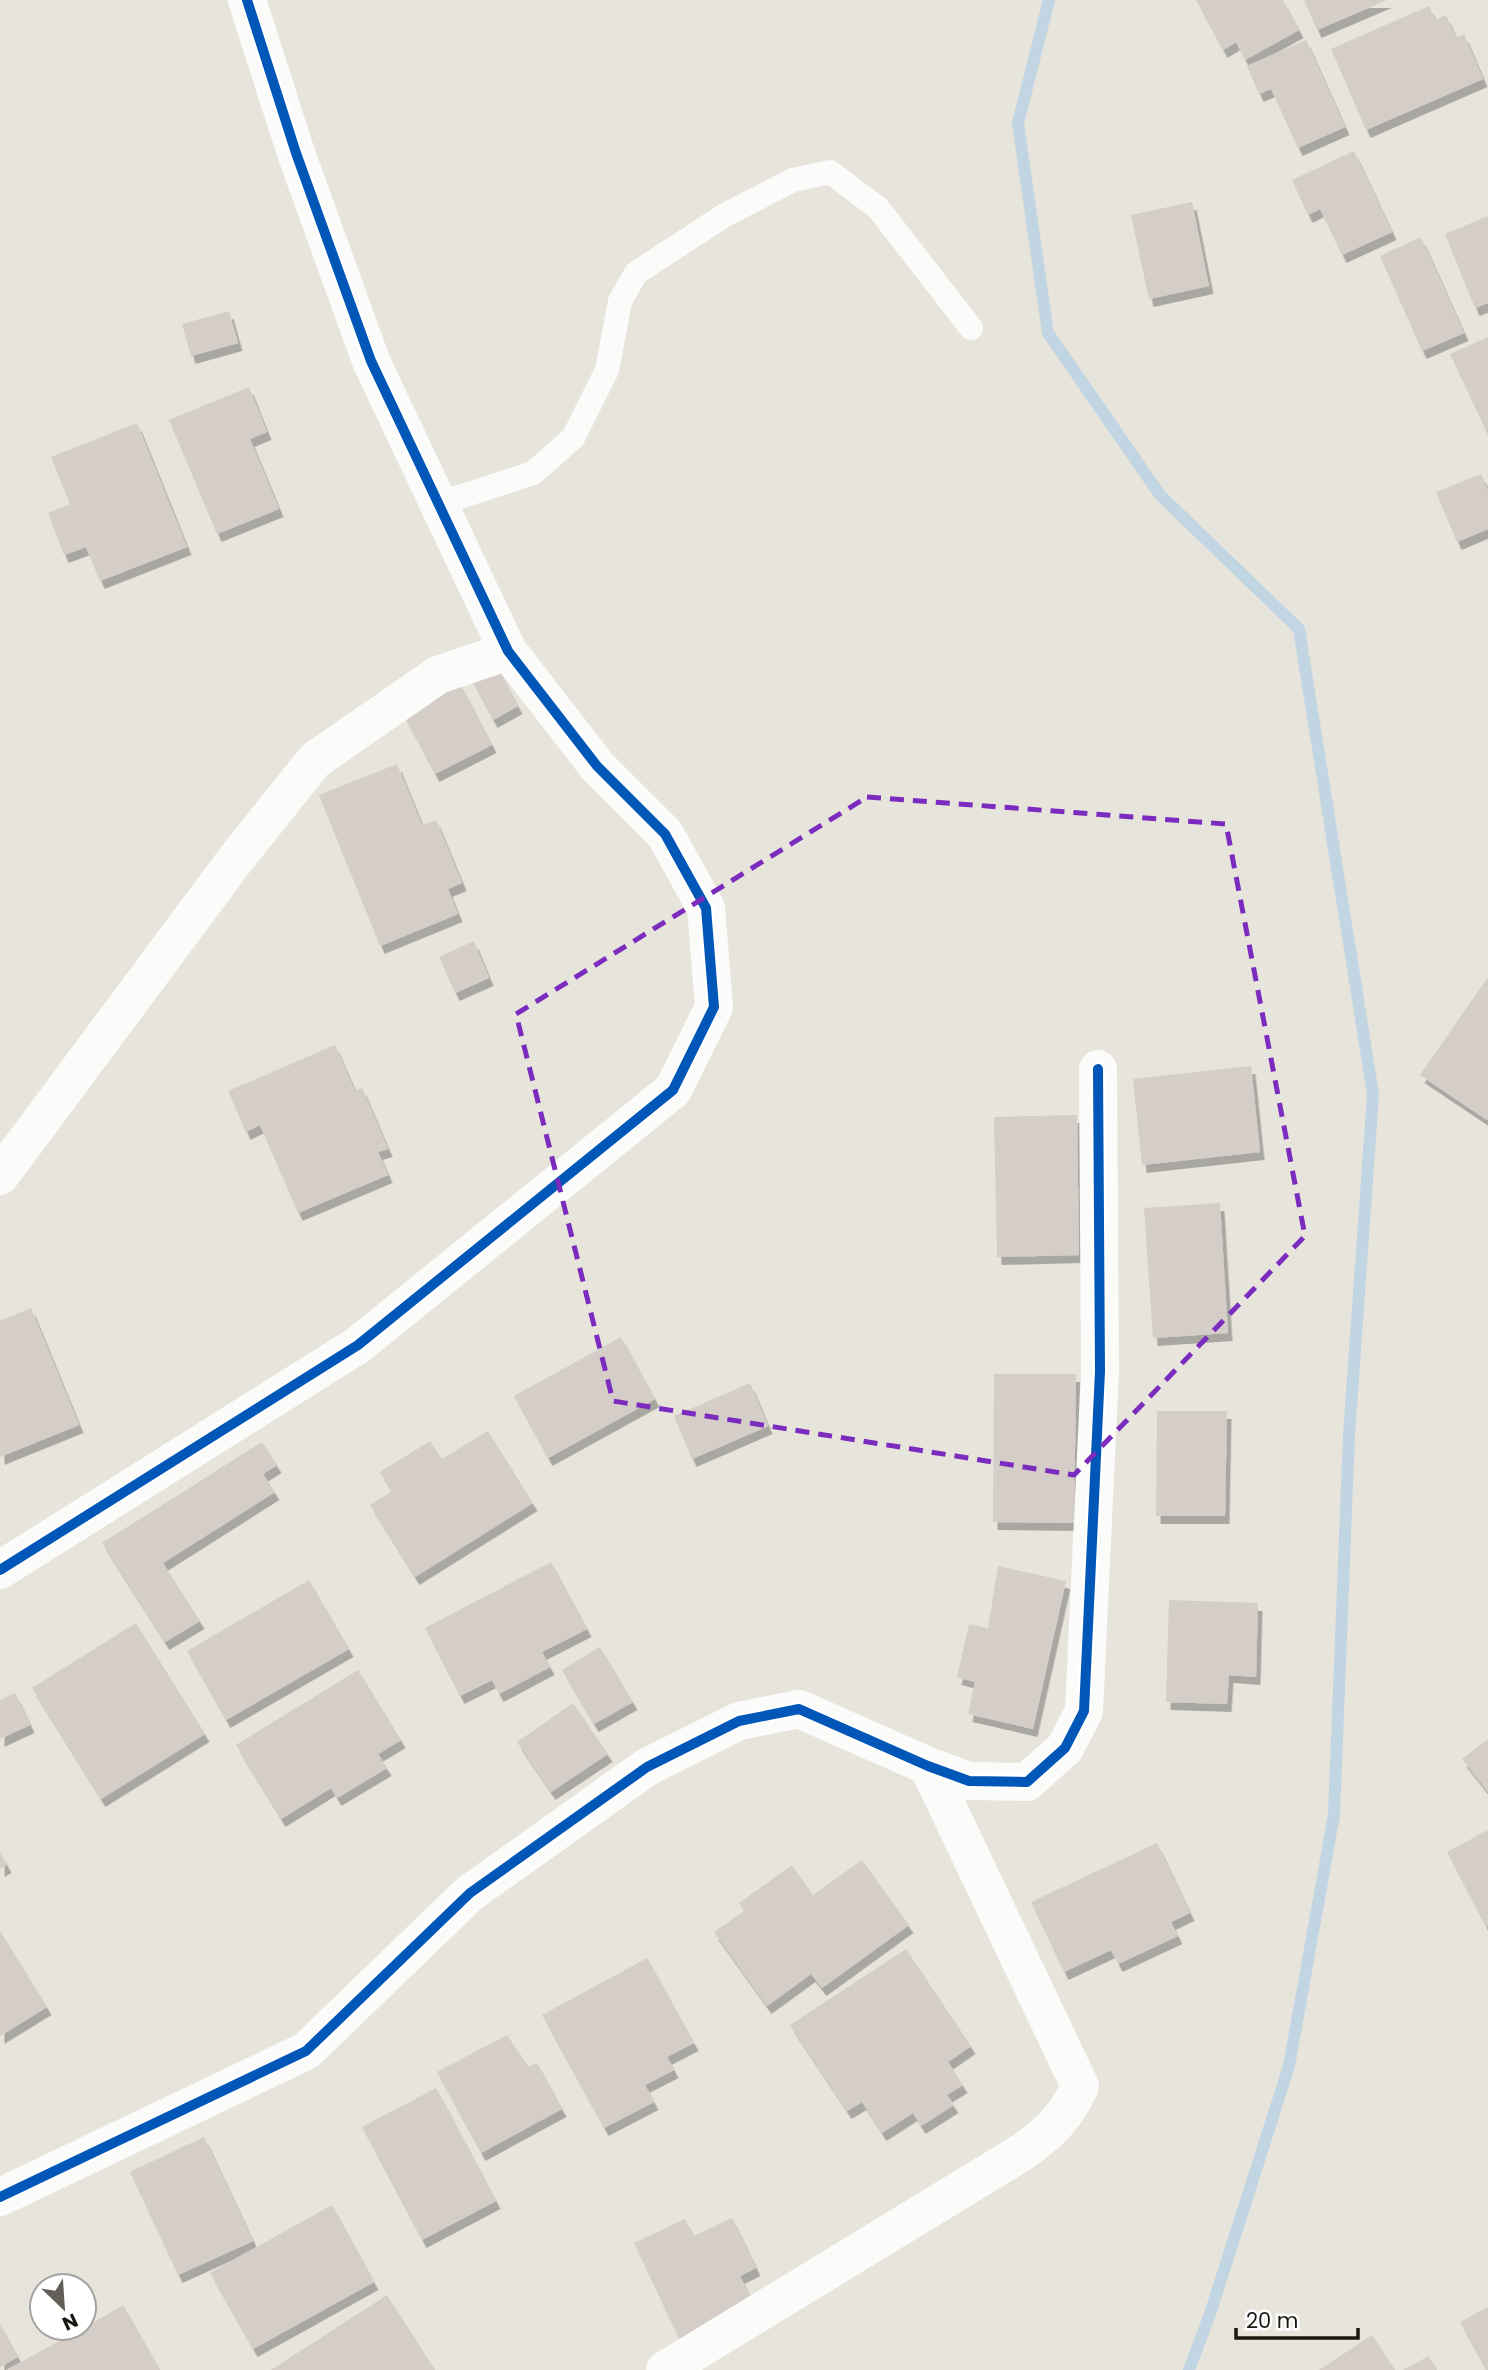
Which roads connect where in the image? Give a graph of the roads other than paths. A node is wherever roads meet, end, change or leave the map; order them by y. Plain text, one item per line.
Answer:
1 (247, 0) edge
2 (971, 328) dead end
3 (438, 504) junction
4 (508, 651) junction
5 (1098, 1069) dead end
6 (1, 1170) edge
7 (0, 1570) edge
8 (928, 1766) junction
9 (0, 2197) edge
10 (665, 2370) edge

1 - 3 street
2 - 3 lane
3 - 4 street
4 - 6 street
4 - 7 street
5 - 8 street
8 - 9 street
8 - 10 street

